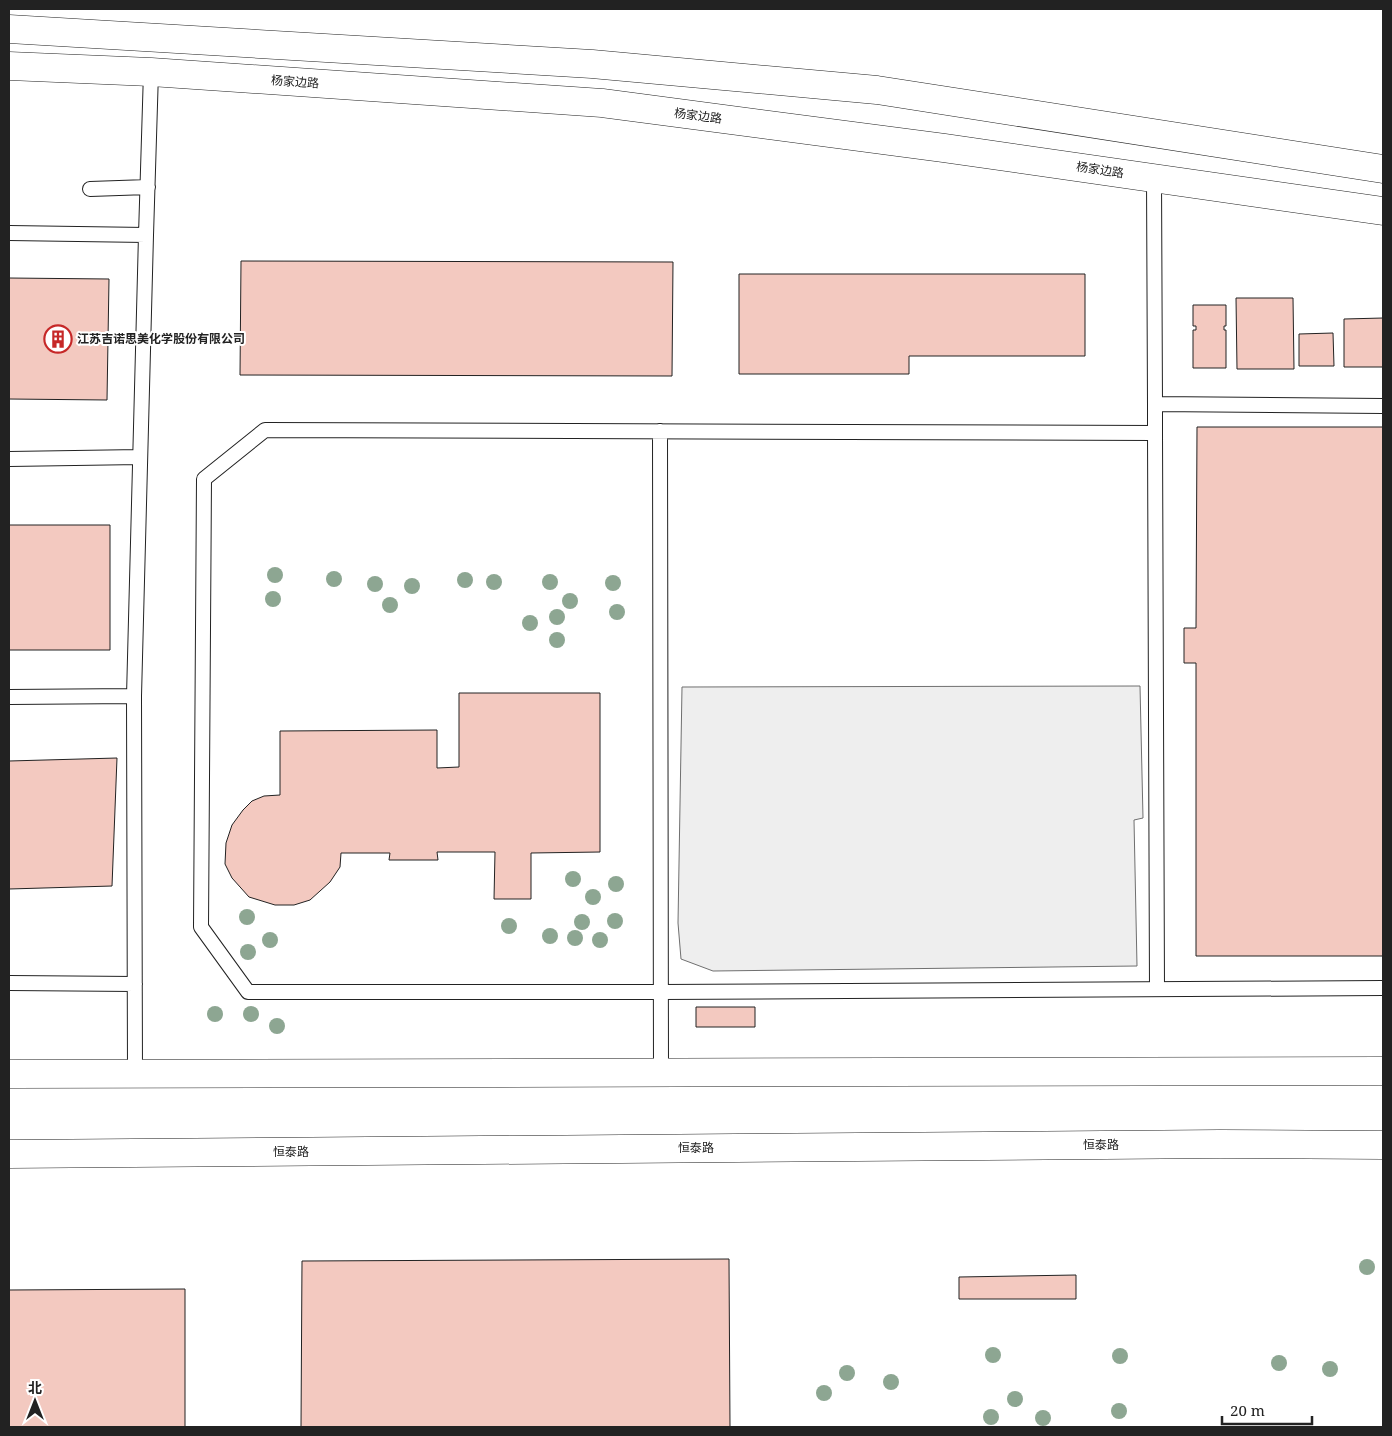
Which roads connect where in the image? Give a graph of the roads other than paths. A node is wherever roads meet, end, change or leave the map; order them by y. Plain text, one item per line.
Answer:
1 (9, 29) edge
2 (9, 66) edge
3 (151, 72) junction
4 (1383, 169) edge
5 (1154, 178) junction
6 (148, 187) junction
7 (90, 189) dead end
8 (1383, 212) edge
9 (9, 233) edge
10 (146, 235) junction
11 (1155, 404) junction
12 (1383, 406) edge
13 (660, 431) junction
14 (1155, 433) junction
15 (140, 457) junction
16 (9, 459) edge
17 (134, 696) junction
18 (9, 697) edge
19 (9, 983) edge
20 (134, 984) junction
21 (1383, 988) edge
22 (1158, 989) junction
23 (662, 992) junction
24 (1383, 1070) edge
25 (662, 1073) junction
26 (9, 1074) edge
27 (135, 1074) junction
28 (1383, 1145) edge
29 (9, 1154) edge

1 - 4 street
2 - 3 street, 杨家边路
3 - 5 street, 杨家边路
3 - 6 lane
5 - 8 street, 杨家边路
5 - 11 lane
6 - 7 lane
6 - 10 lane
9 - 10 lane
10 - 15 lane
11 - 12 lane
11 - 14 lane
13 - 14 lane
13 - 23 lane
13 - 23 lane
14 - 22 lane
15 - 16 lane
15 - 17 lane
17 - 18 lane
17 - 20 lane
19 - 20 lane
20 - 27 lane
21 - 22 lane
22 - 23 lane
23 - 25 lane
24 - 25 street
25 - 27 street
26 - 27 street
28 - 29 street, 恒泰路

